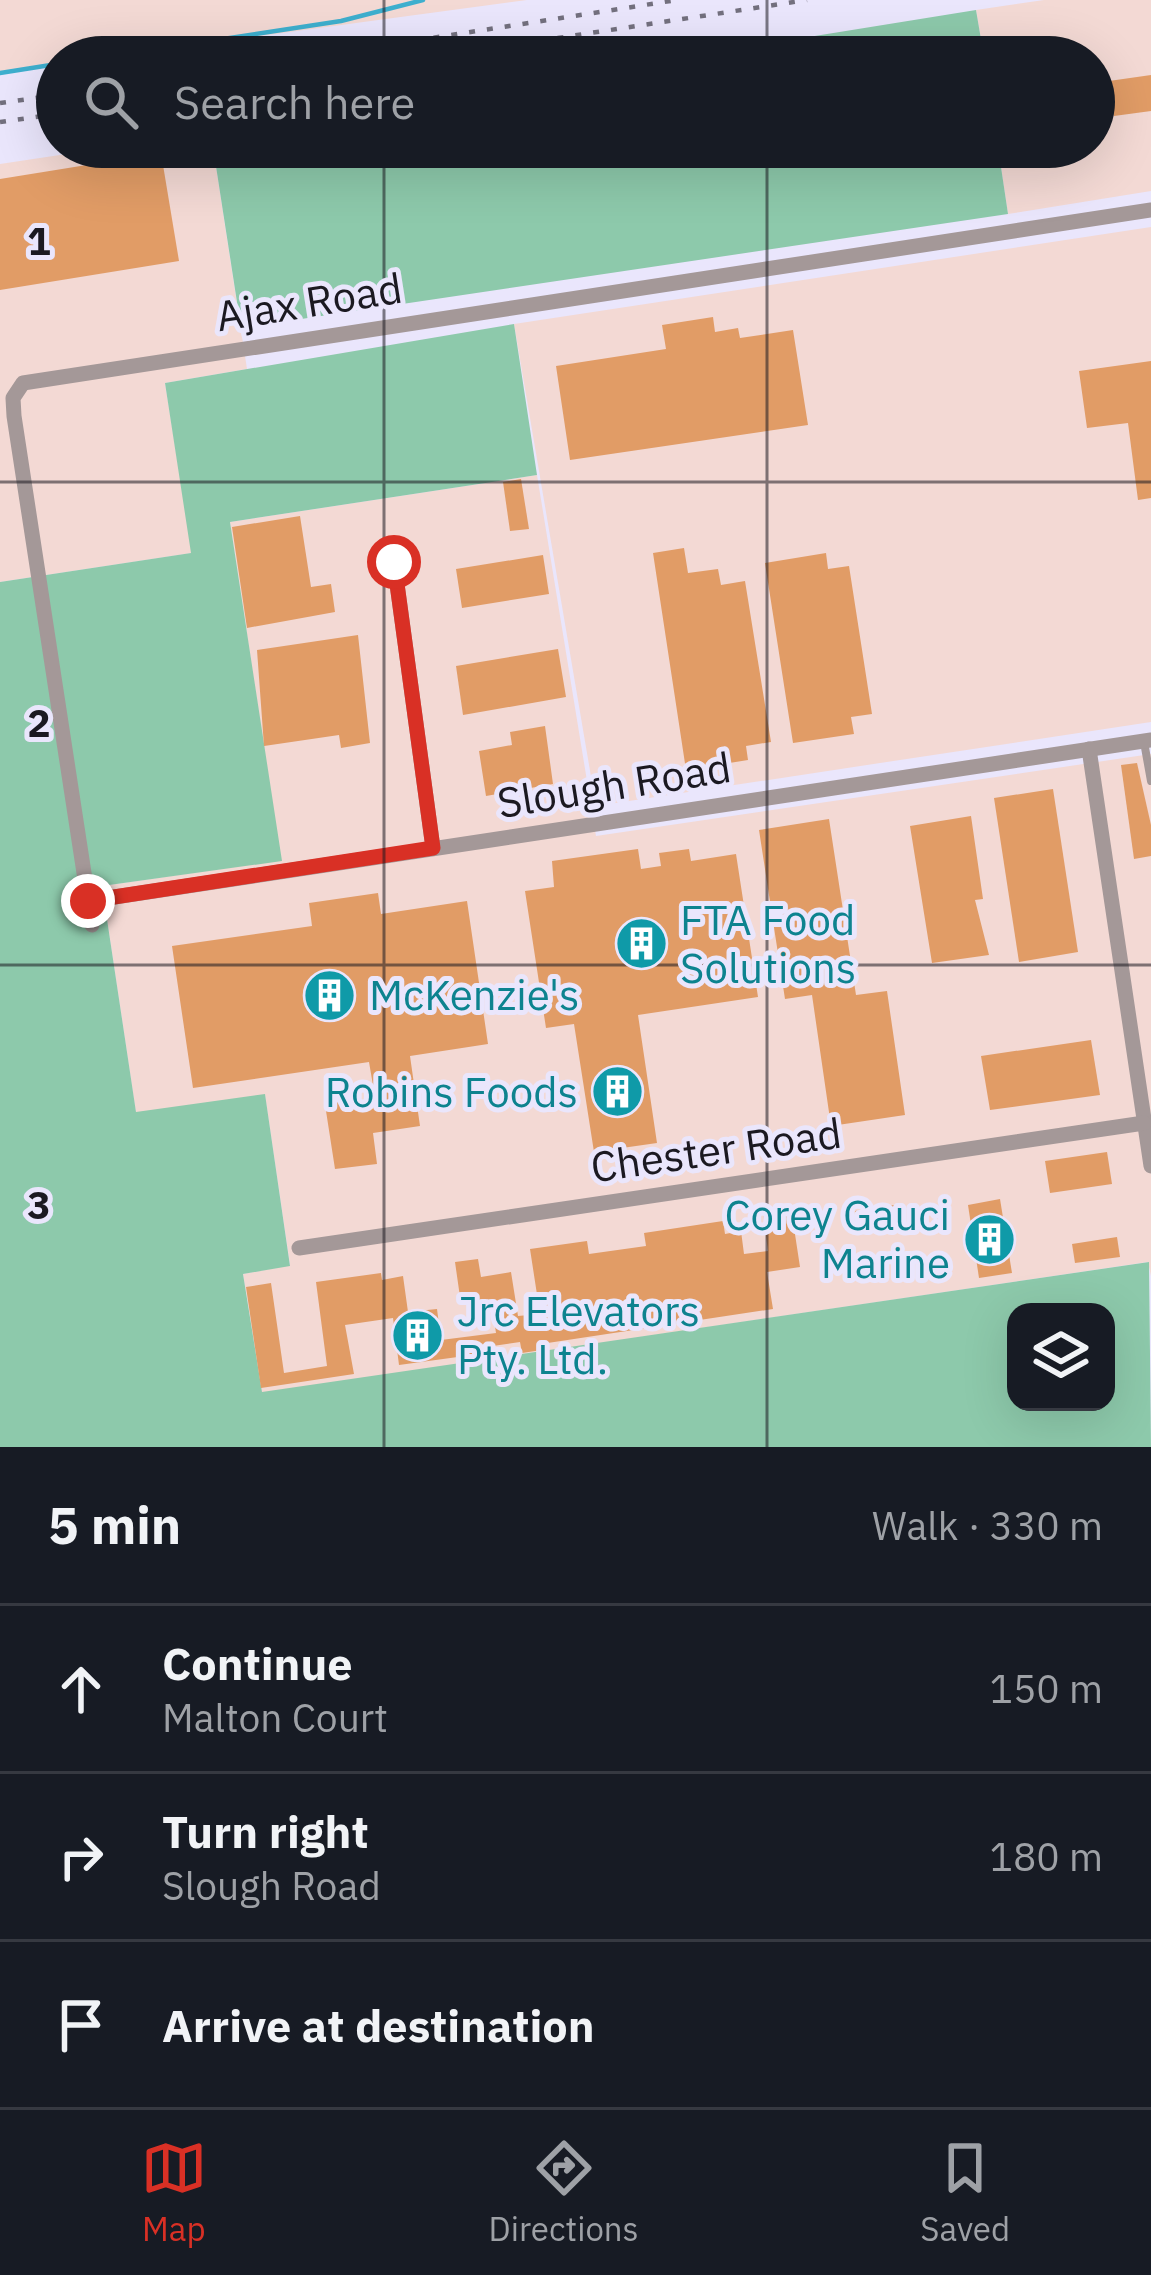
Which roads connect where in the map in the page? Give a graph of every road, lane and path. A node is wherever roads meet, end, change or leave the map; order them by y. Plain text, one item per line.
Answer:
1 (1151, 210) edge
2 (394, 562) dead end
3 (1148, 740) edge
4 (1089, 749) junction
5 (1151, 782) edge
6 (433, 848) junction
7 (88, 901) junction
8 (92, 925) dead end
9 (1143, 1055) edge
10 (1147, 1130) edge
11 (1151, 1166) edge
12 (298, 1249) dead end

1 - 7 street, Ajax Road
2 - 6 street
3 - 4 street, Slough Road
3 - 5 lane
4 - 6 street, Slough Road
4 - 9 street
6 - 7 street, Slough Road
7 - 8 street, Ajax Road
9 - 10 street
10 - 11 street
10 - 12 street, Chester Road

